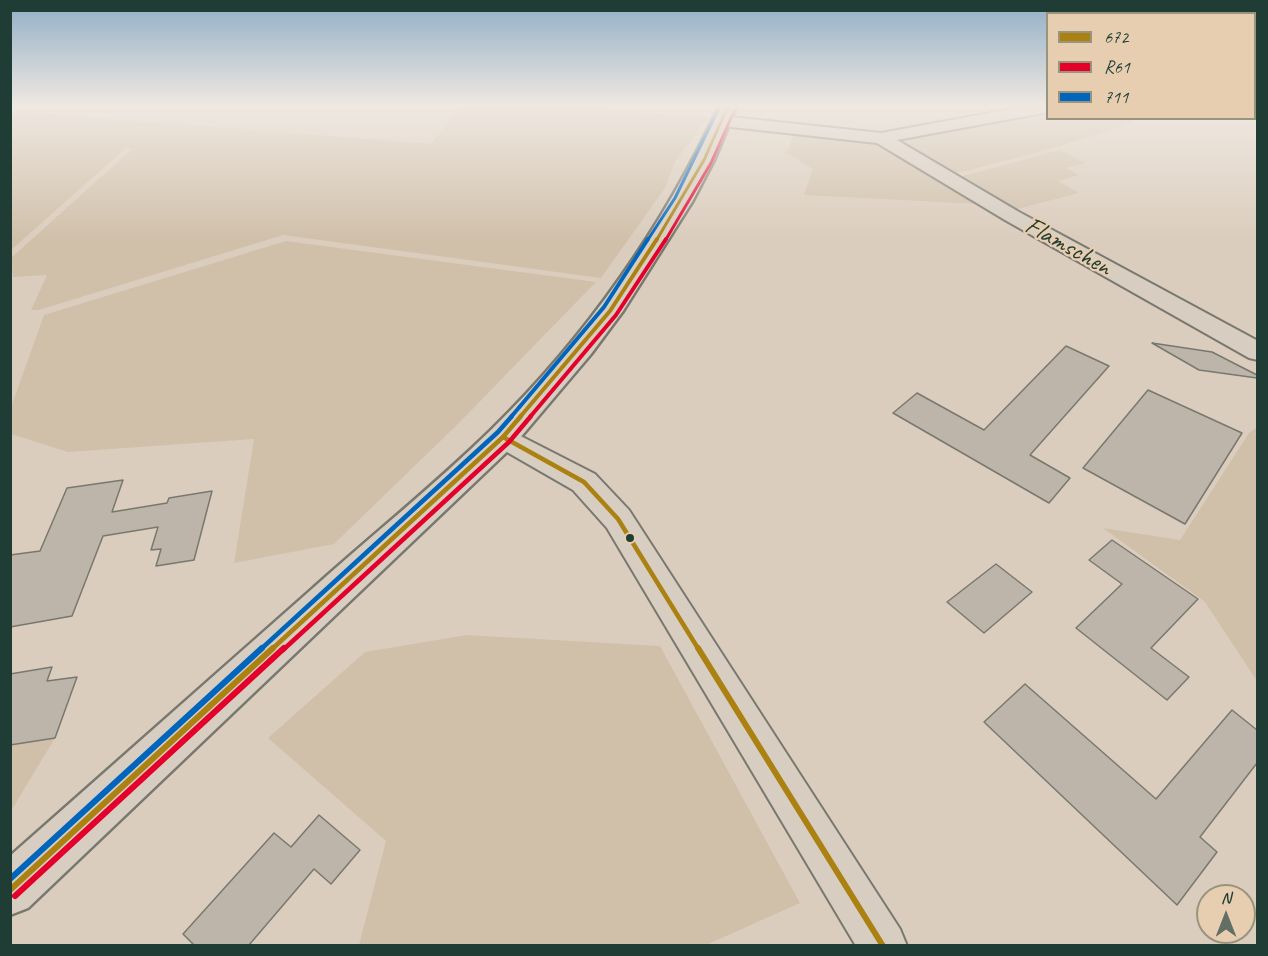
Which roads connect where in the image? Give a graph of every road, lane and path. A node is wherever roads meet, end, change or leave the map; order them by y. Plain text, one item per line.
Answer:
1 (709, 151) edge
2 (902, 151) edge
3 (1257, 352) edge
4 (503, 437) junction
5 (10, 890) edge
6 (883, 945) edge

1 - 4 main road
2 - 3 street, Flamschen
4 - 5 main road
4 - 6 street

